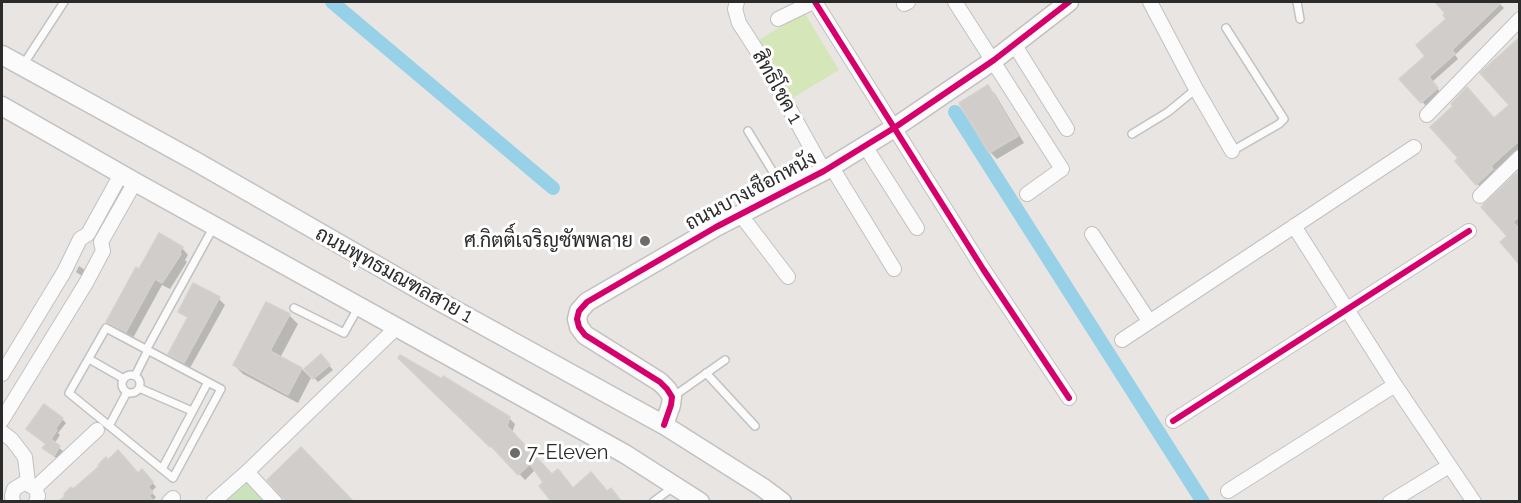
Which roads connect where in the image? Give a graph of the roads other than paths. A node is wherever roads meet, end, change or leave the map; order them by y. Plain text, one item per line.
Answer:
1 (64, 2) edge
2 (737, 2) edge
3 (814, 2) edge
4 (955, 2) edge
5 (1150, 2) edge
6 (1297, 2) edge
7 (1061, 4) edge
8 (1300, 18) dead end
9 (778, 19) dead end
10 (1520, 20) edge
11 (1226, 28) dead end
12 (1014, 44) junction
13 (2, 55) edge
14 (994, 60) junction
15 (23, 67) junction
16 (1196, 89) junction
17 (2, 106) edge
18 (1427, 115) dead end
19 (894, 128) junction
20 (1067, 129) dead end
21 (748, 131) dead end
22 (1132, 134) dead end
23 (865, 146) junction
24 (1414, 147) dead end
25 (1232, 151) joint
26 (1520, 157) edge
27 (827, 169) junction
28 (128, 178) junction
29 (784, 191) junction
30 (1027, 194) dead end
31 (1480, 196) dead end
32 (740, 214) junction
33 (214, 226) junction
34 (1294, 226) junction
35 (917, 228) dead end
36 (1469, 231) dead end
37 (1092, 234) dead end
38 (894, 268) dead end
39 (64, 272) junction
40 (788, 277) dead end
41 (86, 283) junction
42 (360, 306) junction
43 (294, 308) dead end
44 (1347, 308) junction
45 (1149, 321) junction
46 (397, 327) junction
47 (1122, 340) dead end
48 (147, 350) junction
49 (89, 359) junction
50 (725, 360) dead end
51 (706, 373) junction
52 (2, 374) edge
53 (135, 376) junction
54 (124, 379) junction
55 (208, 382) junction
56 (1395, 385) junction
57 (140, 388) junction
58 (127, 392) junction
59 (672, 397) junction
60 (1069, 398) dead end
61 (192, 411) junction
62 (2, 420) edge
63 (1173, 421) dead end
64 (664, 425) junction
65 (755, 426) dead end
66 (103, 428) junction
67 (2, 432) edge
68 (1449, 466) junction
69 (162, 469) junction
70 (247, 472) junction
71 (675, 486) junction
72 (762, 487) junction
73 (33, 491) edge
74 (1228, 491) dead end
75 (13, 501) edge
76 (213, 501) edge
77 (275, 501) edge
78 (653, 501) edge
79 (700, 501) edge
80 (782, 501) edge
81 (795, 501) edge
82 (1390, 501) edge
83 (1474, 501) edge

1 - 15 lane
2 - 27 street, สิทธิโชค 1
3 - 9 street
3 - 19 street
4 - 14 street
5 - 16 street
6 - 8 lane
7 - 12 main road, ถนนบางเชือกหนัง
10 - 18 street
11 - 25 lane
12 - 14 main road, ถนนบางเชือกหนัง
12 - 20 street
13 - 15 main road, ถนนพุทธมณฑลสาย 1
14 - 19 main road, ถนนบางเชือกหนัง
14 - 30 street
15 - 64 main road, ถนนพุทธมณฑลสาย 1
16 - 22 lane
16 - 25 street
17 - 28 main road
19 - 23 main road, ถนนบางเชือกหนัง
19 - 60 street
21 - 29 lane
23 - 27 main road, ถนนบางเชือกหนัง
23 - 35 street
24 - 34 street
26 - 31 street
27 - 29 main road, ถนนบางเชือกหนัง
27 - 38 street, สิทธิโชค 1
28 - 33 main road
28 - 39 street
28 - 41 street
29 - 32 main road, ถนนบางเชือกหนัง
32 - 40 street
32 - 59 main road, ถนนบางเชือกหนัง
33 - 42 main road
33 - 48 lane
34 - 44 street
34 - 45 street
36 - 44 street
37 - 45 street
39 - 41 street
39 - 52 street
41 - 62 street
42 - 43 lane
42 - 46 main road
44 - 56 street
44 - 63 street
45 - 47 street
46 - 70 street
46 - 71 main road
48 - 49 lane
48 - 53 lane
48 - 55 lane
49 - 54 lane
49 - 66 lane
50 - 51 lane
51 - 59 lane
51 - 65 lane
53 - 54 lane
53 - 57 lane
54 - 58 lane
55 - 61 lane
55 - 69 lane
56 - 68 street
56 - 74 street
57 - 58 lane
57 - 61 lane
58 - 66 lane
59 - 64 main road
61 - 69 lane
64 - 72 main road, ถนนพุทธมณฑลสาย 1
66 - 69 lane
66 - 73 street
67 - 73 street
68 - 82 street
68 - 83 street
70 - 76 street
70 - 77 street
71 - 78 lane
71 - 79 main road
72 - 80 main road, ถนนพุทธมณฑลสาย 1
72 - 81 main road
73 - 75 street

